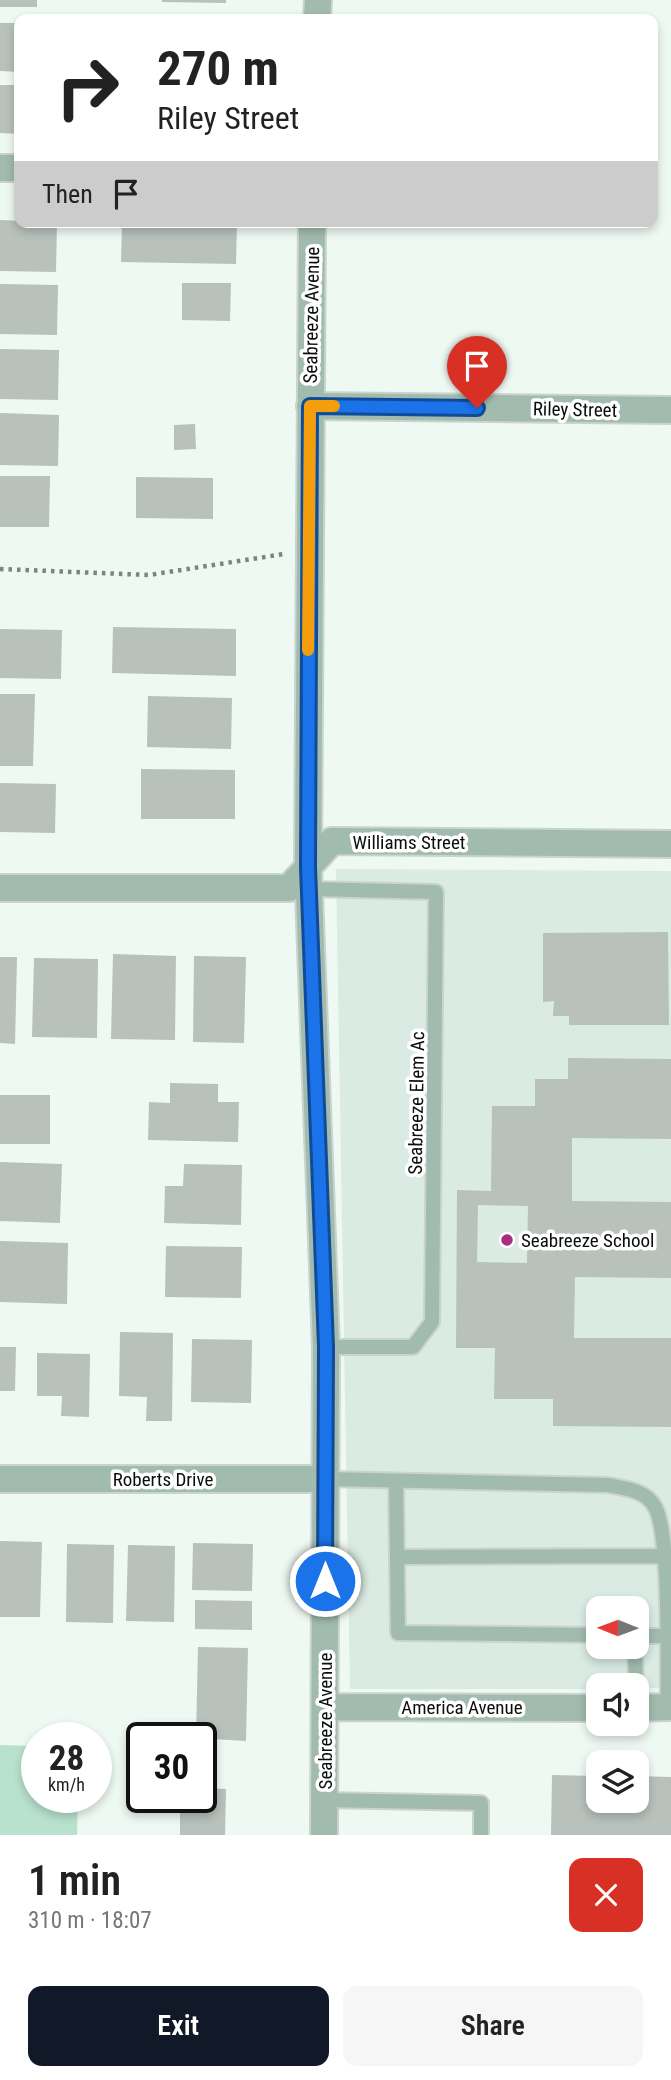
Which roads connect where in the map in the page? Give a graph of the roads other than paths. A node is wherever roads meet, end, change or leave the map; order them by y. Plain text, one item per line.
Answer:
1 (312, 228) edge
2 (310, 406) junction
3 (671, 410) edge
4 (671, 844) edge
5 (309, 878) junction
6 (0, 888) edge
7 (326, 1347) junction
8 (0, 1479) edge
9 (326, 1479) junction
10 (396, 1481) junction
11 (663, 1556) junction
12 (397, 1557) junction
13 (586, 1635) edge
14 (649, 1636) edge
15 (666, 1636) junction
16 (324, 1707) junction
17 (669, 1707) edge
18 (586, 1708) edge
19 (649, 1708) edge
20 (324, 1800) junction
21 (324, 1835) edge
22 (481, 1835) edge

1 - 2 street, Seabreeze Avenue
2 - 3 street, Riley Street
2 - 5 street, Seabreeze Avenue
4 - 5 street, Williams Street
5 - 6 street, Williams Street
5 - 7 street, Seabreeze Avenue
5 - 7 lane, Seabreeze Elem Ac
7 - 9 street, Seabreeze Avenue
8 - 9 street, Roberts Drive
9 - 10 lane
9 - 16 street, Seabreeze Avenue
10 - 11 lane
10 - 12 lane
11 - 12 lane
11 - 15 lane
12 - 13 lane
14 - 15 lane
15 - 17 lane
16 - 18 street, America Avenue
16 - 20 street, Seabreeze Avenue
17 - 19 street
20 - 21 street, Seabreeze Avenue
20 - 22 lane

